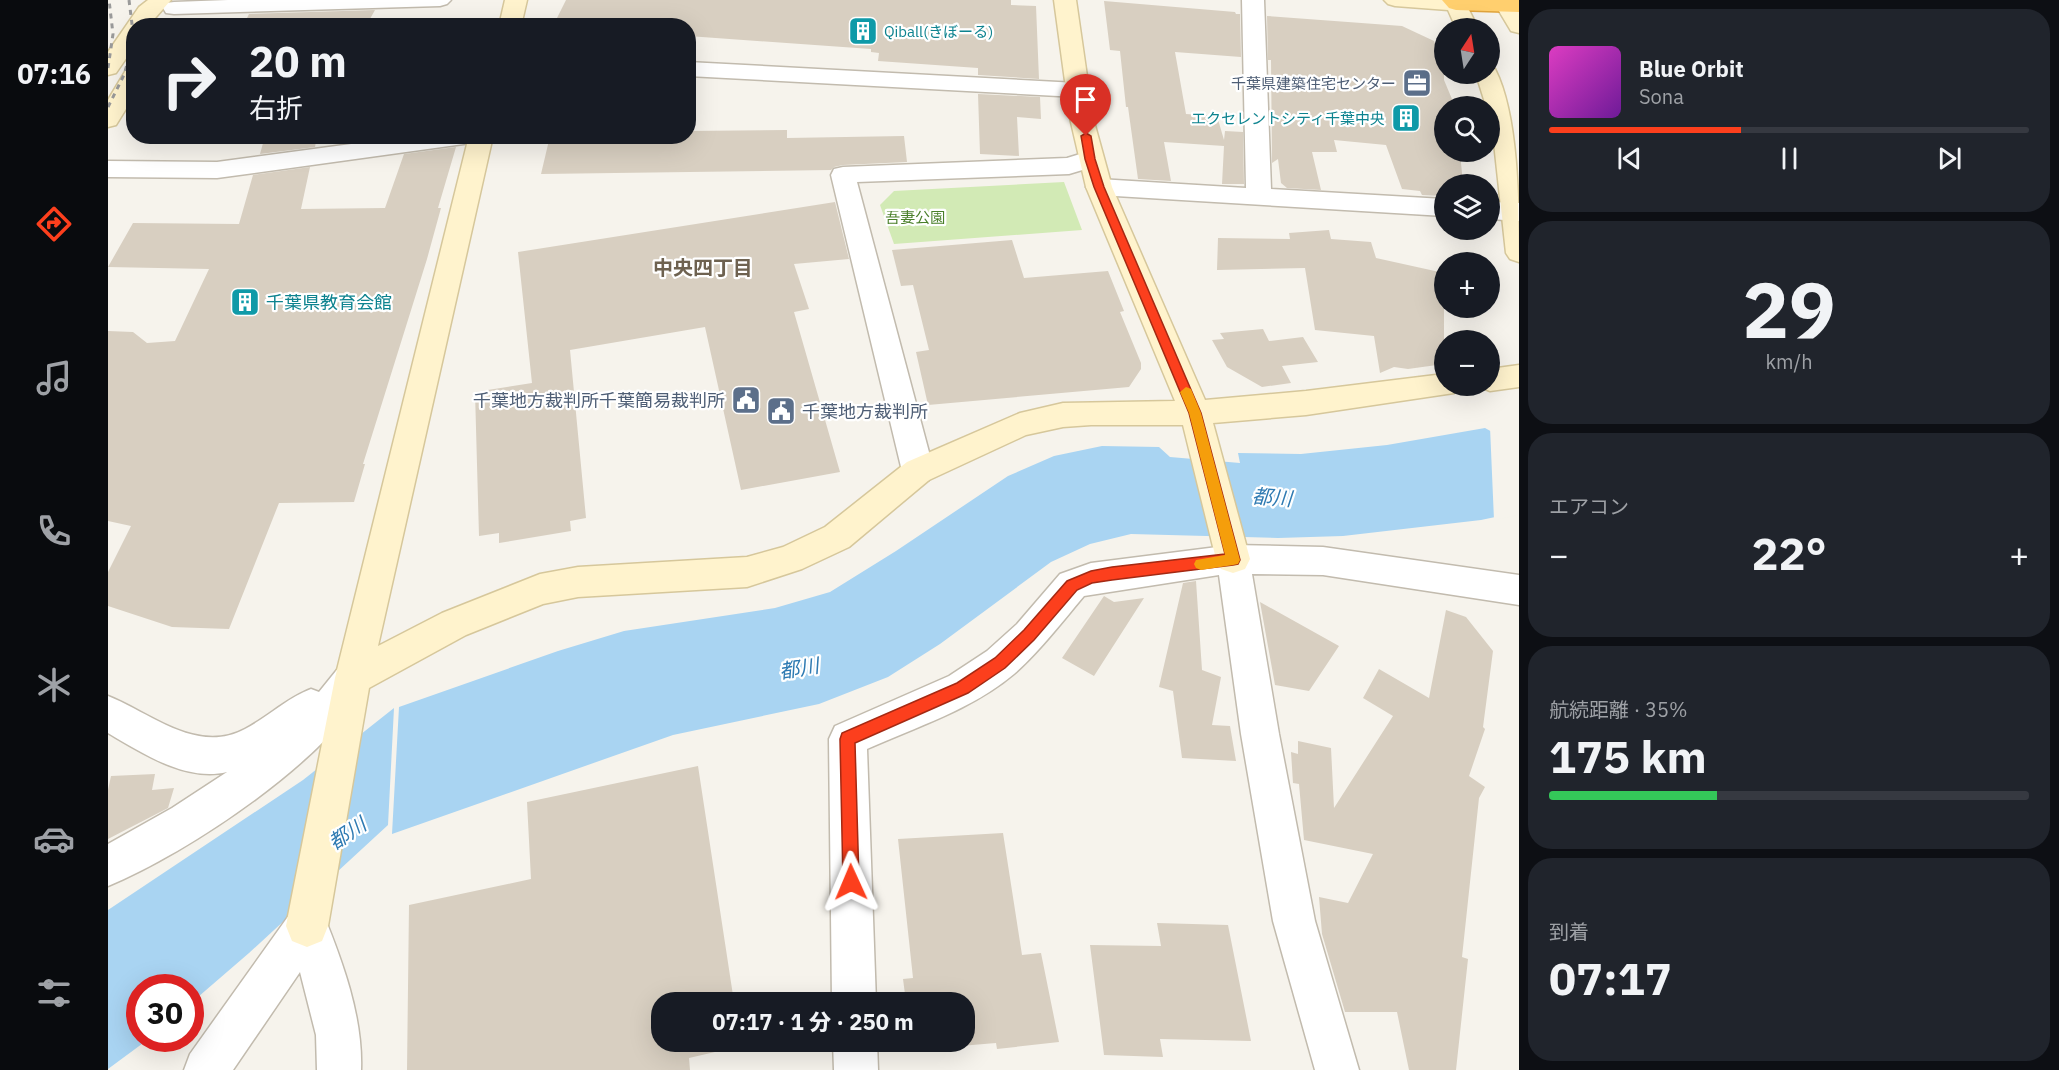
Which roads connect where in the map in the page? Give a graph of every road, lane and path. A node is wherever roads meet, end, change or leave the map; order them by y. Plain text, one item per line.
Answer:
1 (440, 0) edge
2 (516, 0) edge
3 (1065, 0) edge
4 (1253, 0) edge
5 (1395, 0) edge
6 (1454, 2) edge
7 (1509, 4) edge
8 (168, 8) edge
9 (143, 18) edge
10 (512, 18) edge
11 (1462, 18) edge
12 (1519, 26) edge
13 (126, 42) edge
14 (108, 68) edge
15 (696, 69) edge
16 (1490, 84) edge
17 (126, 89) edge
18 (1077, 90) junction
19 (108, 120) edge
20 (411, 144) edge
21 (480, 144) edge
22 (1090, 159) junction
23 (108, 169) edge
24 (1099, 187) junction
25 (1259, 196) junction
26 (1434, 207) edge
27 (1507, 212) edge
28 (1519, 253) edge
29 (1519, 376) edge
30 (1500, 379) edge
31 (1434, 387) edge
32 (1195, 413) junction
33 (918, 471) junction
34 (1233, 560) junction
35 (1519, 590) edge
36 (353, 678) junction
37 (108, 714) edge
38 (108, 866) edge
39 (307, 926) junction
40 (854, 992) edge
41 (855, 1052) edge
42 (206, 1070) edge
43 (339, 1070) edge
44 (856, 1070) edge
45 (1337, 1070) edge

1 - 8 street
2 - 10 street
3 - 18 street
4 - 25 street
5 - 6 street
6 - 7 highway
6 - 11 street
7 - 12 street
8 - 9 street
13 - 14 street
15 - 18 street
16 - 27 street
17 - 19 street
18 - 22 street
20 - 23 street
21 - 36 street
22 - 24 street
22 - 33 street
24 - 25 street
24 - 32 street
25 - 26 street
27 - 28 street
29 - 30 street
31 - 32 street
32 - 33 street
32 - 34 street
33 - 36 street
34 - 35 street
34 - 40 street
34 - 45 street
36 - 37 street
36 - 38 street
36 - 39 street
39 - 42 street
39 - 43 street
41 - 44 street

